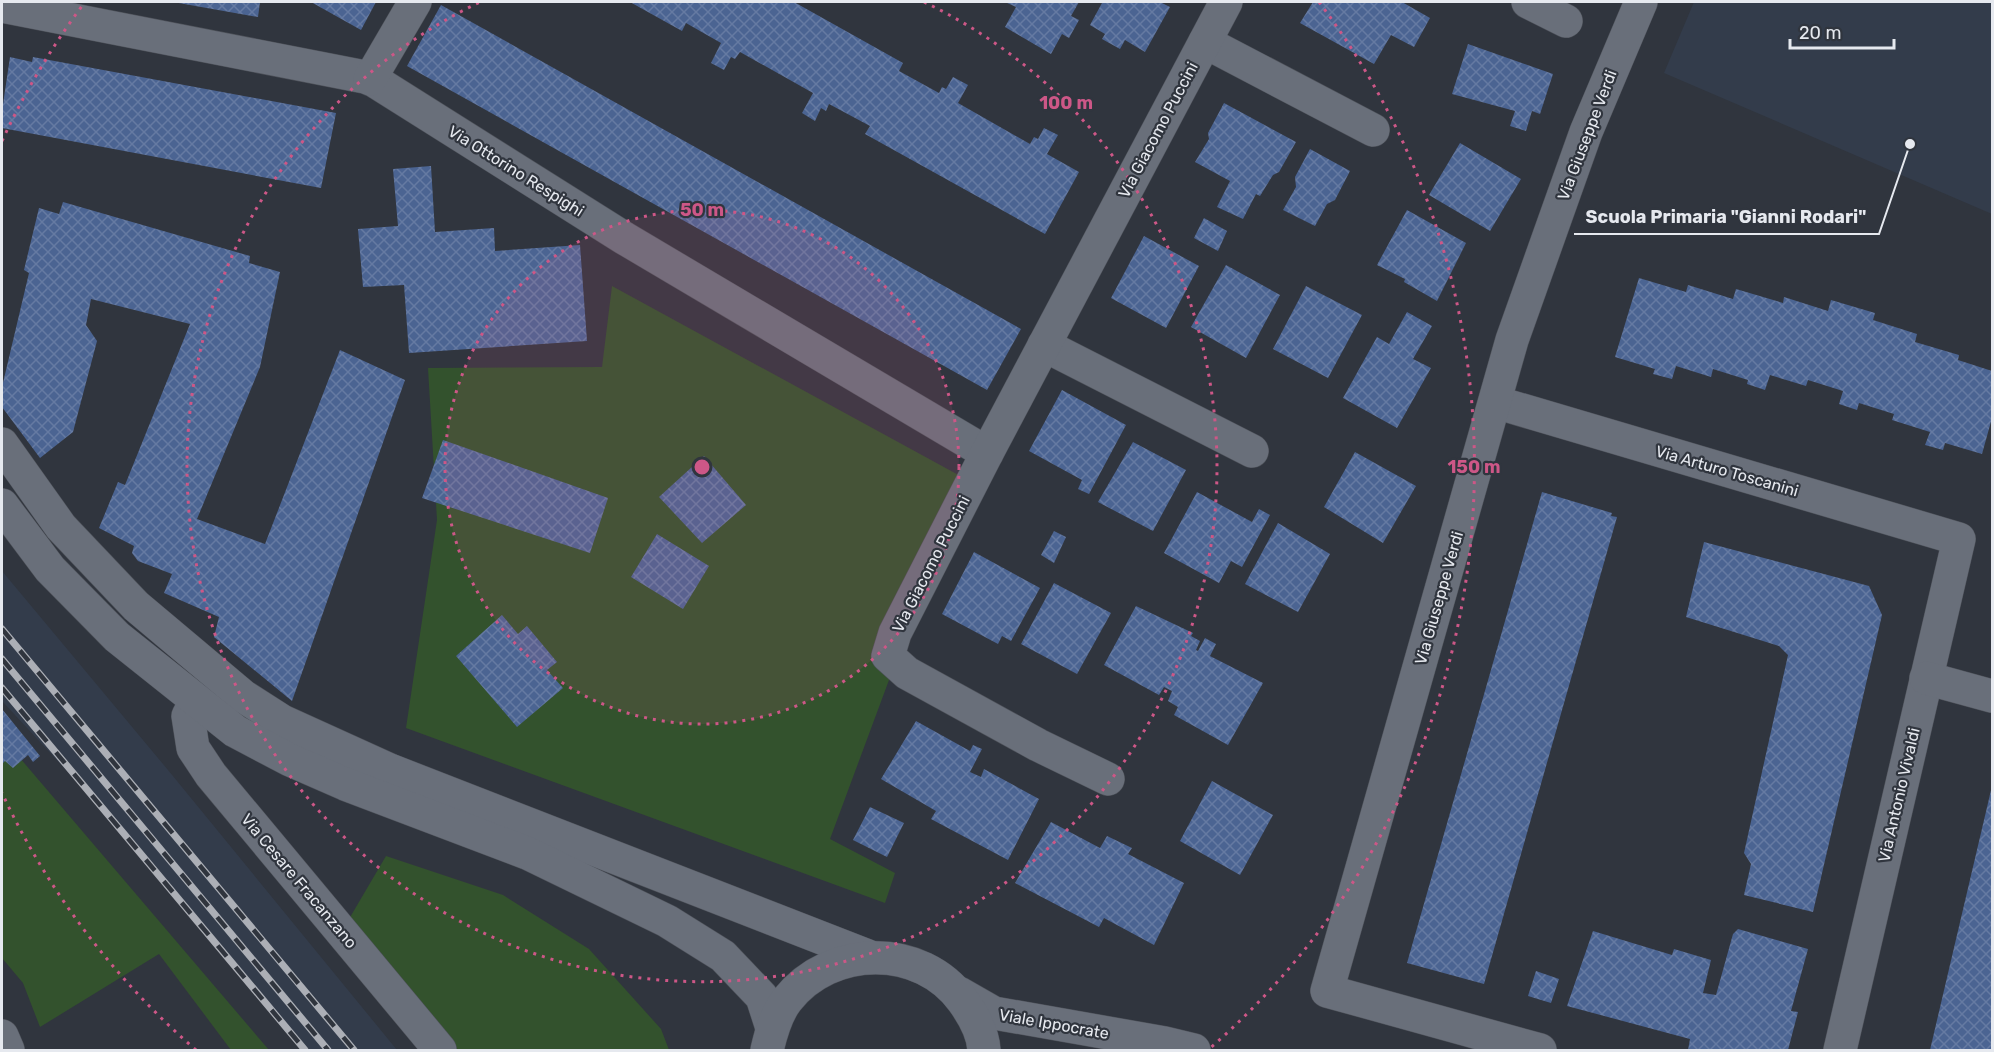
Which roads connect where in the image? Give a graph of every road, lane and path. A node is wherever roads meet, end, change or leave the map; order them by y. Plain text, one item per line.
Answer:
1 (415, 2) edge
2 (1226, 2) edge
3 (1528, 2) edge
4 (1641, 2) edge
5 (2, 6) edge
6 (1566, 21) dead end
7 (1205, 42) junction
8 (370, 79) junction
9 (1373, 130) dead end
10 (1044, 345) junction
11 (1495, 402) junction
12 (2, 444) edge
13 (1252, 451) dead end
14 (987, 453) junction
15 (2, 505) edge
16 (1959, 539) joint
17 (1926, 678) junction
18 (1992, 696) edge
19 (196, 701) junction
20 (1108, 779) dead end
21 (868, 956) junction
22 (955, 990) junction
23 (2, 1036) edge
24 (770, 1039) edge
25 (8, 1050) edge
26 (441, 1050) edge
27 (984, 1050) edge
28 (1194, 1050) edge
29 (1540, 1050) edge
30 (1840, 1050) edge

1 - 8 street
2 - 7 street, Via Giacomo Puccini
3 - 6 street
4 - 11 street, Via Giuseppe Verdi
5 - 8 street, Via Ottorino Respighi
7 - 9 street, Via Giacomo Puccini
7 - 10 street, Via Giacomo Puccini
8 - 14 street, Via Ottorino Respighi
10 - 13 street
10 - 14 street, Via Giacomo Puccini
11 - 16 street, Via Arturo Toscanini
11 - 29 street, Via Giuseppe Verdi
12 - 21 street
14 - 20 street, Via Giacomo Puccini
15 - 19 street
16 - 17 street, Via Antonio Vivaldi
17 - 18 street
17 - 30 street, Via Antonio Vivaldi
19 - 24 street
19 - 26 street, Via Cesare Fracanzano
21 - 22 street
21 - 24 street
22 - 27 street
22 - 28 street, Viale Ippocrate
23 - 25 street

